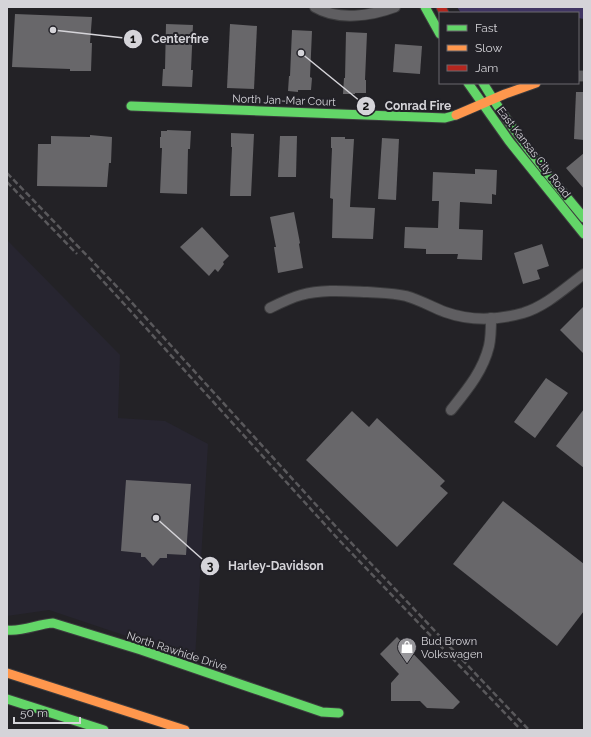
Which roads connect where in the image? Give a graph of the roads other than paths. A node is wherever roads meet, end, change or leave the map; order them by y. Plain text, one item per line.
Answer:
1 (315, 7) edge
2 (395, 7) edge
3 (425, 7) edge
4 (439, 32) edge
5 (469, 84) edge
6 (483, 84) edge
7 (533, 84) edge
8 (492, 100) junction
9 (481, 104) junction
10 (131, 106) dead end
11 (584, 218) edge
12 (584, 234) edge
13 (584, 274) edge
14 (270, 308) dead end
15 (491, 318) junction
16 (451, 410) dead end
17 (7, 630) edge
18 (7, 673) edge
19 (7, 699) edge
20 (339, 714) dead end
21 (104, 730) edge
22 (184, 730) edge

1 - 2 street
3 - 4 main road
5 - 9 main road, East Kansas City Road
6 - 8 main road, East Kansas City Road
7 - 8 main road, North Jan-Mar Court
8 - 9 main road, North Jan-Mar Court
8 - 11 main road, East Kansas City Road
9 - 10 main road, North Jan-Mar Court
9 - 12 main road, East Kansas City Road
13 - 15 street
14 - 15 street
15 - 16 street
17 - 20 main road, North Rawhide Drive
18 - 22 main road
19 - 21 main road

